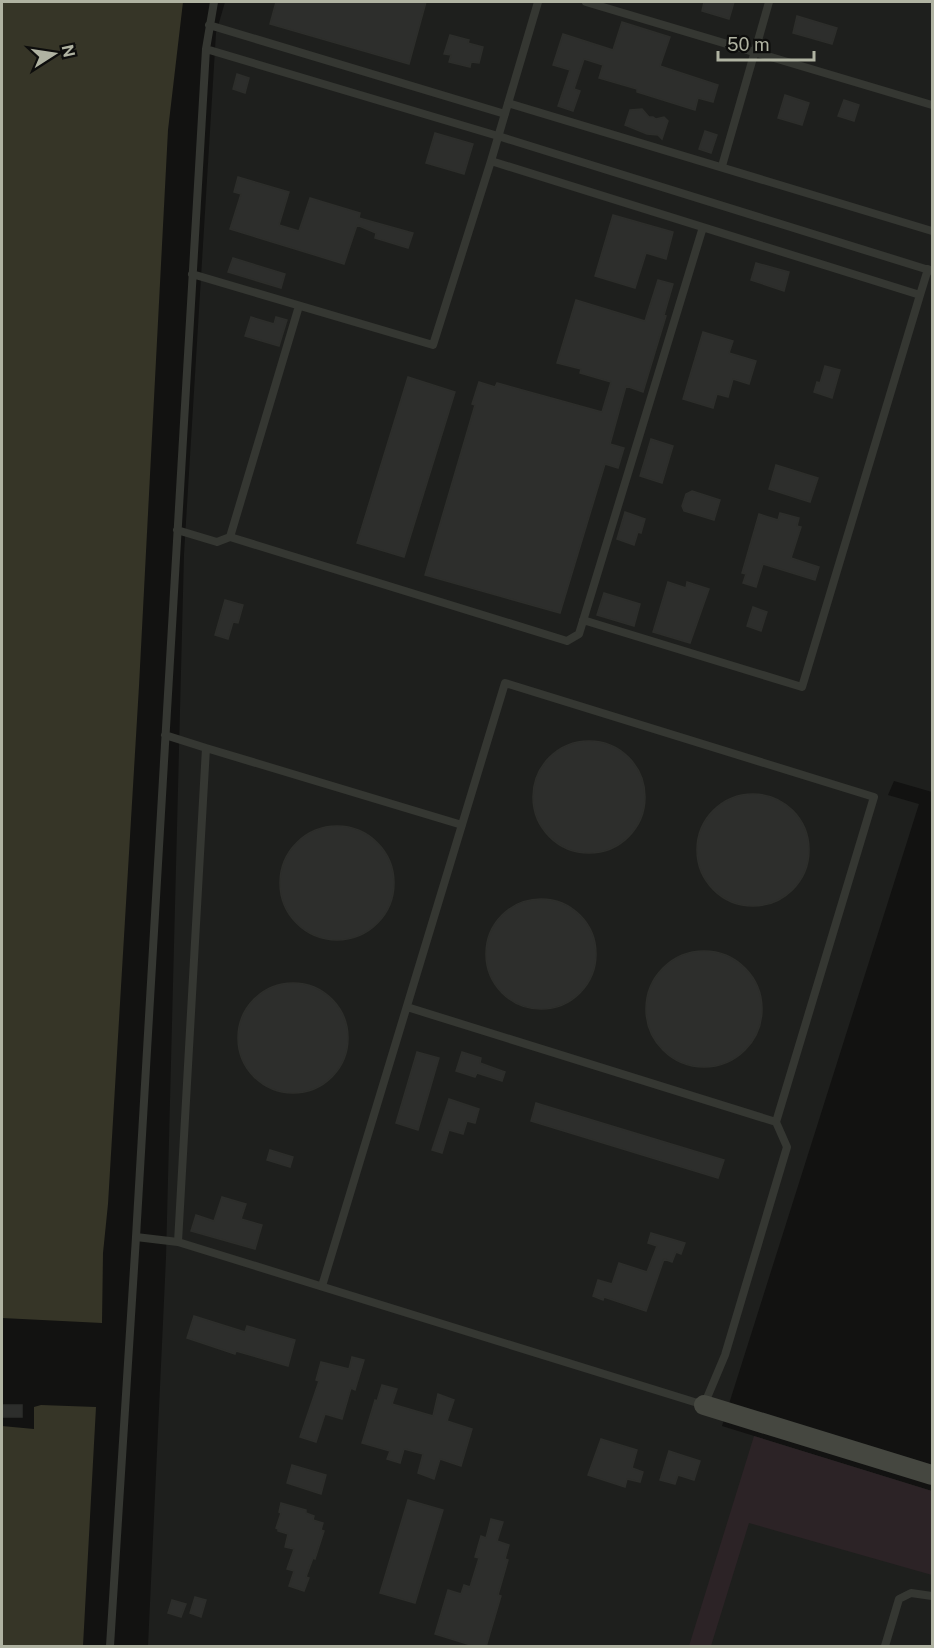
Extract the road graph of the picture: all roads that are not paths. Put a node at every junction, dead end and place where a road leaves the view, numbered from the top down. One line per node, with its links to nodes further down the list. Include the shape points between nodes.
1 (214, 2): 5 (lane)
2 (538, 2): 8 (lane)
3 (586, 2): 7 (lane)
4 (769, 2): 7 (lane)
5 (209, 25): 6 (lane); 10 (lane)
6 (206, 49): 11 (lane); 17 (lane)
7 (755, 52): 9 (lane); 13 (lane)
8 (508, 103): 10 (lane); 13 (lane)
9 (933, 105)
10 (505, 114): 11 (lane)
11 (498, 136): 12 (lane); 16 (lane)
12 (491, 161): 14 (lane); 19 (lane, via 433,345)
13 (722, 166): 15 (lane)
14 (703, 227): 18 (lane); 22 (lane)
15 (933, 231)
16 (930, 270): 18 (lane)
17 (192, 274): 19 (lane); 20 (lane)
18 (921, 295): 22 (lane, via 802,687)
19 (299, 306): 21 (lane)
20 (177, 530): 21 (lane, via 217,542); 23 (lane)
21 (230, 537): 22 (lane, via 567,641 579,634)
22 (583, 620)
23 (165, 735): 24 (lane); 28 (lane)
24 (206, 748): 25 (lane); 29 (lane)
25 (462, 825): 26 (lane); 27 (lane, via 505,683 874,797)
26 (407, 1007): 27 (lane); 30 (lane)
27 (776, 1122): 31 (lane, via 787,1146 725,1355)
28 (136, 1237): 29 (lane); 34 (lane)
29 (178, 1242): 30 (lane)
30 (322, 1286): 31 (lane)
31 (704, 1405): 32 (street)
32 (933, 1475)
33 (933, 1596): 35 (lane, via 911,1593 899,1599)
34 (110, 1647)
35 (885, 1647)

